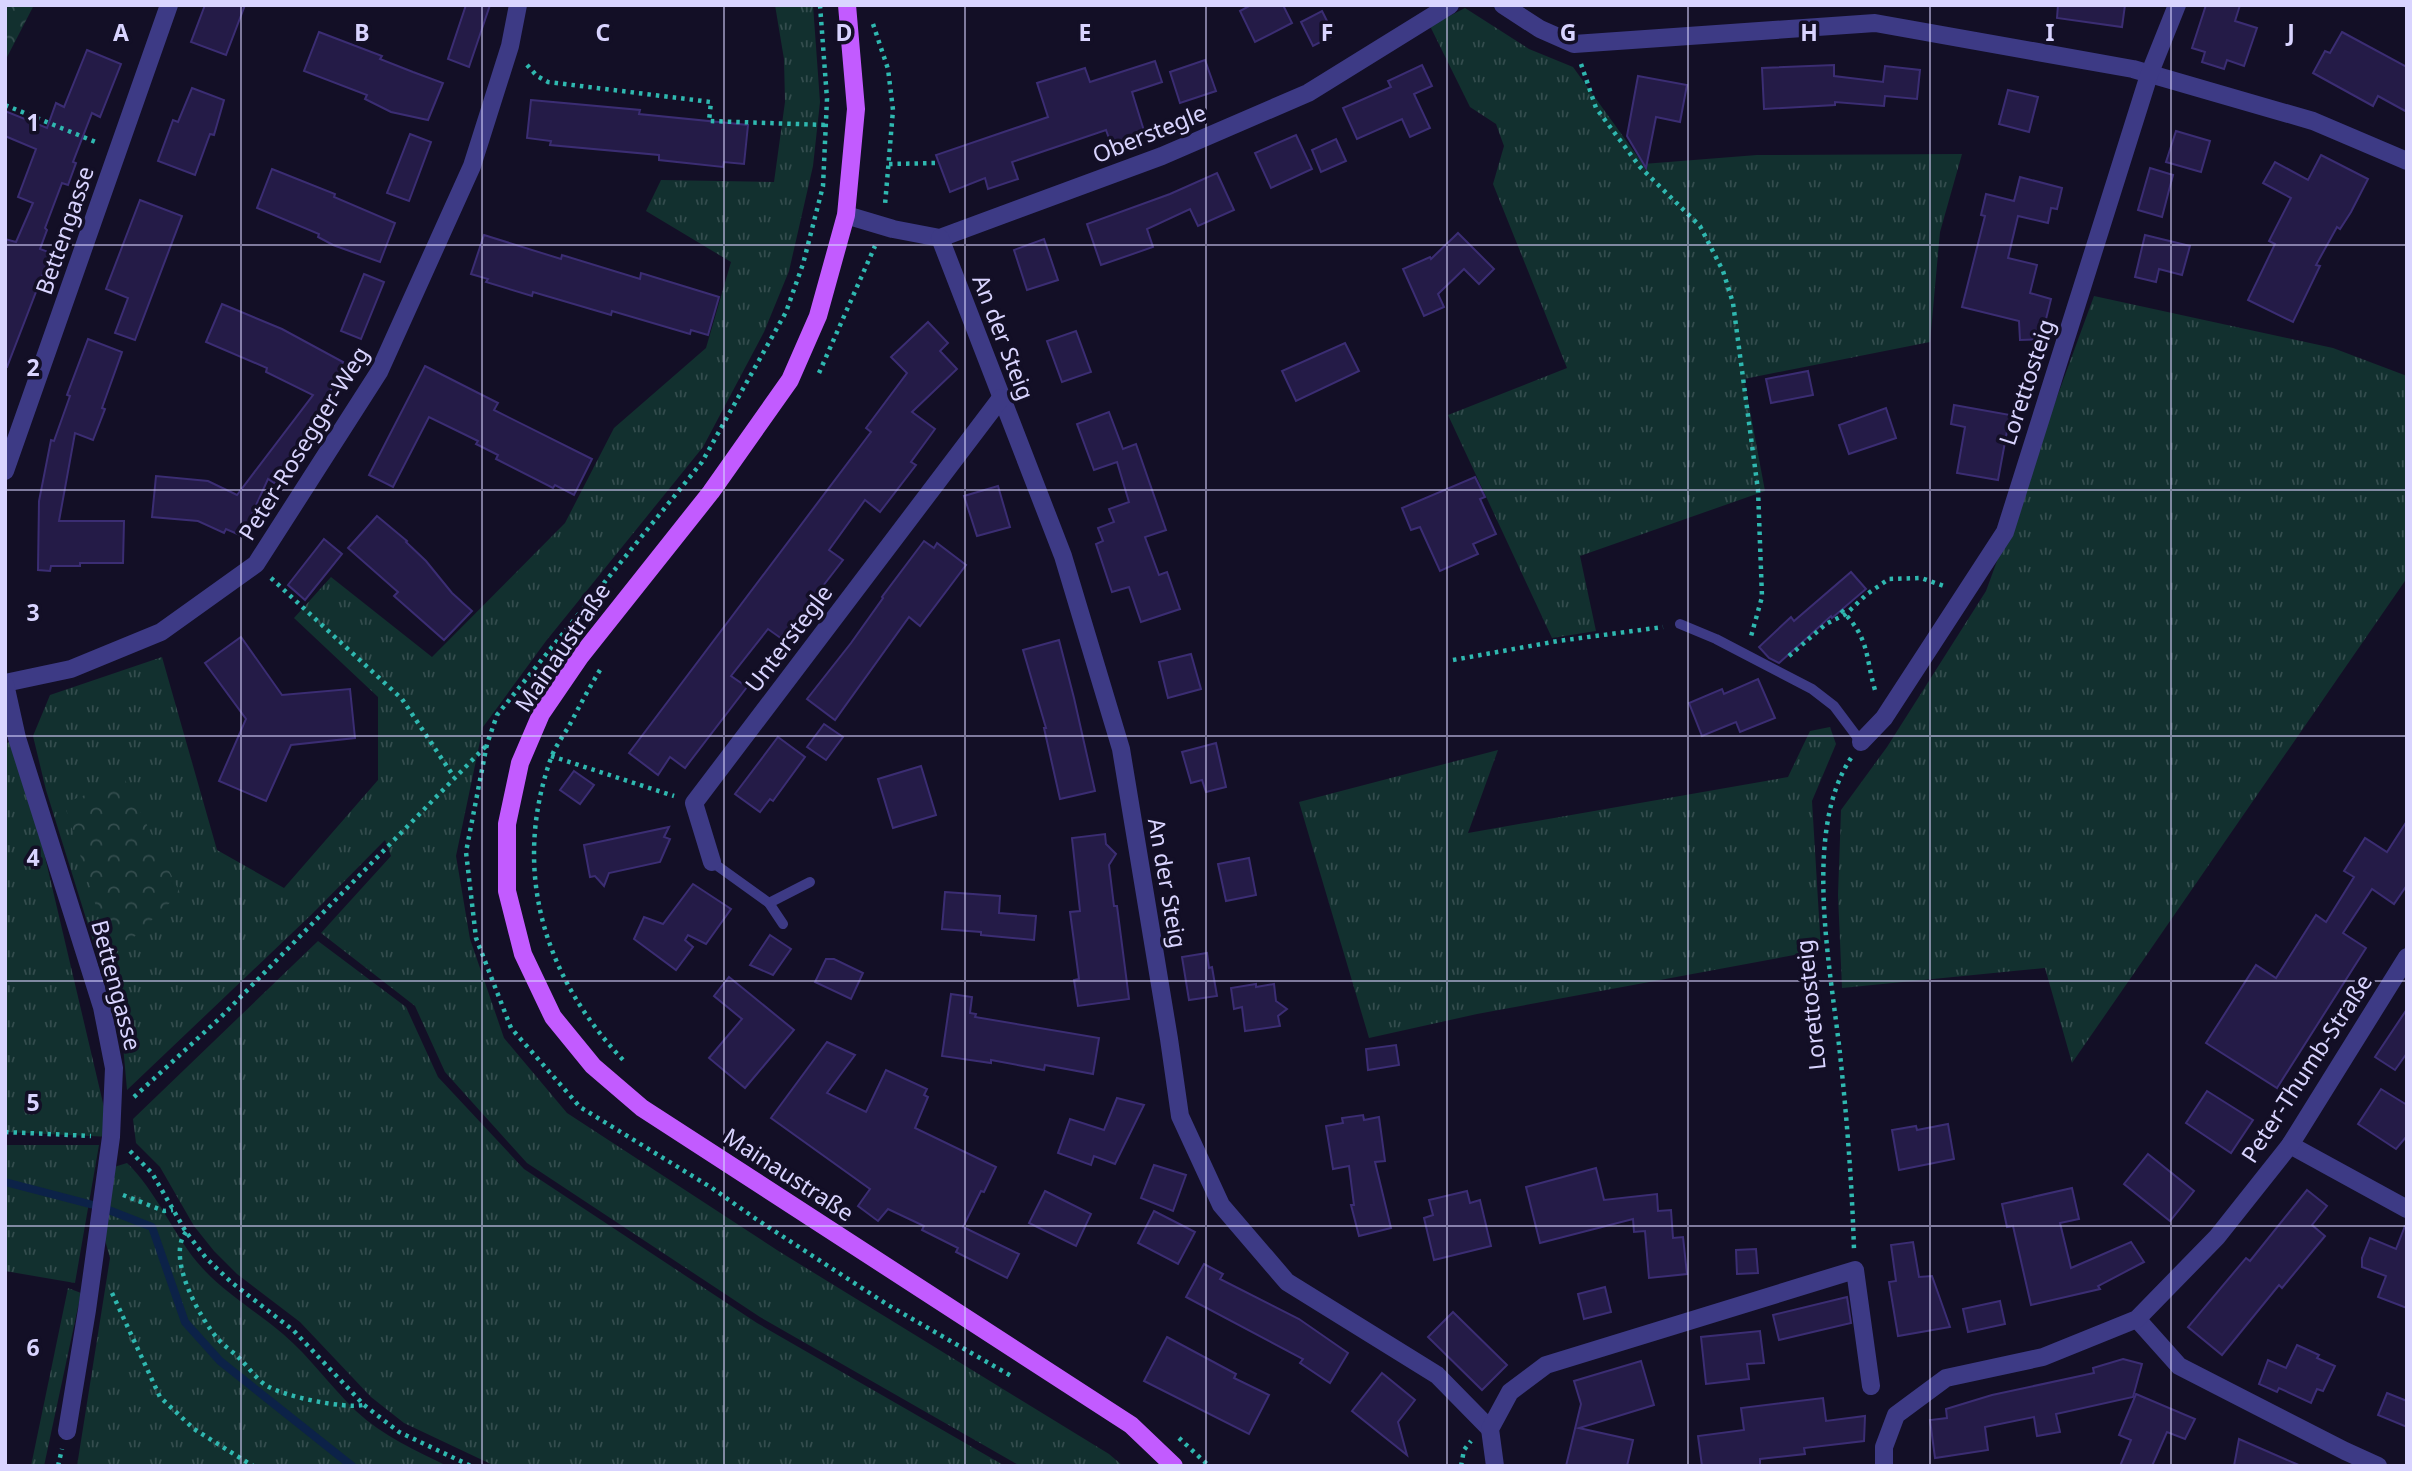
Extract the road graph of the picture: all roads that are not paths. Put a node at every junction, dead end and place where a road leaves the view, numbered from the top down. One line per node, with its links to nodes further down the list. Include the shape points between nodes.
1 (169, 5): 12 (street, Bettengasse)
2 (519, 5): 14 (street, Peter-Rosegger-Weg, via 472,166 379,372 256,564 161,632 71,669)
3 (847, 5): 9 (main road, Mainaustraße, via 856,109)
4 (1450, 5): 10 (street, Oberstegle, via 1308,93 1162,156)
5 (1503, 5): 7 (street, via 1574,44 1875,23)
6 (2177, 5): 7 (street, Lorettosteig)
7 (2150, 75): 8 (street, via 2313,121); 15 (street, Lorettosteig, via 2005,532 1884,718)
8 (2407, 161)
9 (846, 215): 10 (street); 27 (main road, Mainaustraße, via 818,316 790,380 711,492 580,657 541,715 520,763 507,824 507,891 523,954 553,1017 593,1066 642,1108 1131,1425)
10 (940, 237): 11 (street, An der Steig)
11 (1001, 398): 16 (street, Unterstegle, via 694,803); 25 (street, An der Steig, via 1063,556 1121,749 1180,1116 1221,1205 1287,1282 1437,1375)
12 (5, 471)
13 (1680, 624): 15 (lane, via 1812,689 1834,706)
14 (5, 683): 26 (street, Bettengasse, via 17,738 102,1007 114,1068 111,1137)
15 (1861, 743)
16 (712, 862): 18 (lane)
17 (810, 882): 18 (lane)
18 (769, 903): 19 (lane)
19 (783, 924)
20 (2407, 957): 21 (street, Peter-Thumb-Straße)
21 (2290, 1145): 22 (street); 23 (street, Peter-Thumb-Straße, via 2217,1237)
22 (2407, 1209)
23 (2137, 1319): 29 (street, Peter-Thumb-Straße, via 2043,1357 1946,1378 1896,1415 1884,1447); 30 (street, via 2179,1366)
24 (1871, 1386): 25 (street, via 1855,1270 1546,1365 1510,1392)
25 (1490, 1429): 28 (street)
26 (67, 1431)
27 (1174, 1466)
28 (1495, 1466)
29 (1884, 1466)
30 (2378, 1466)

